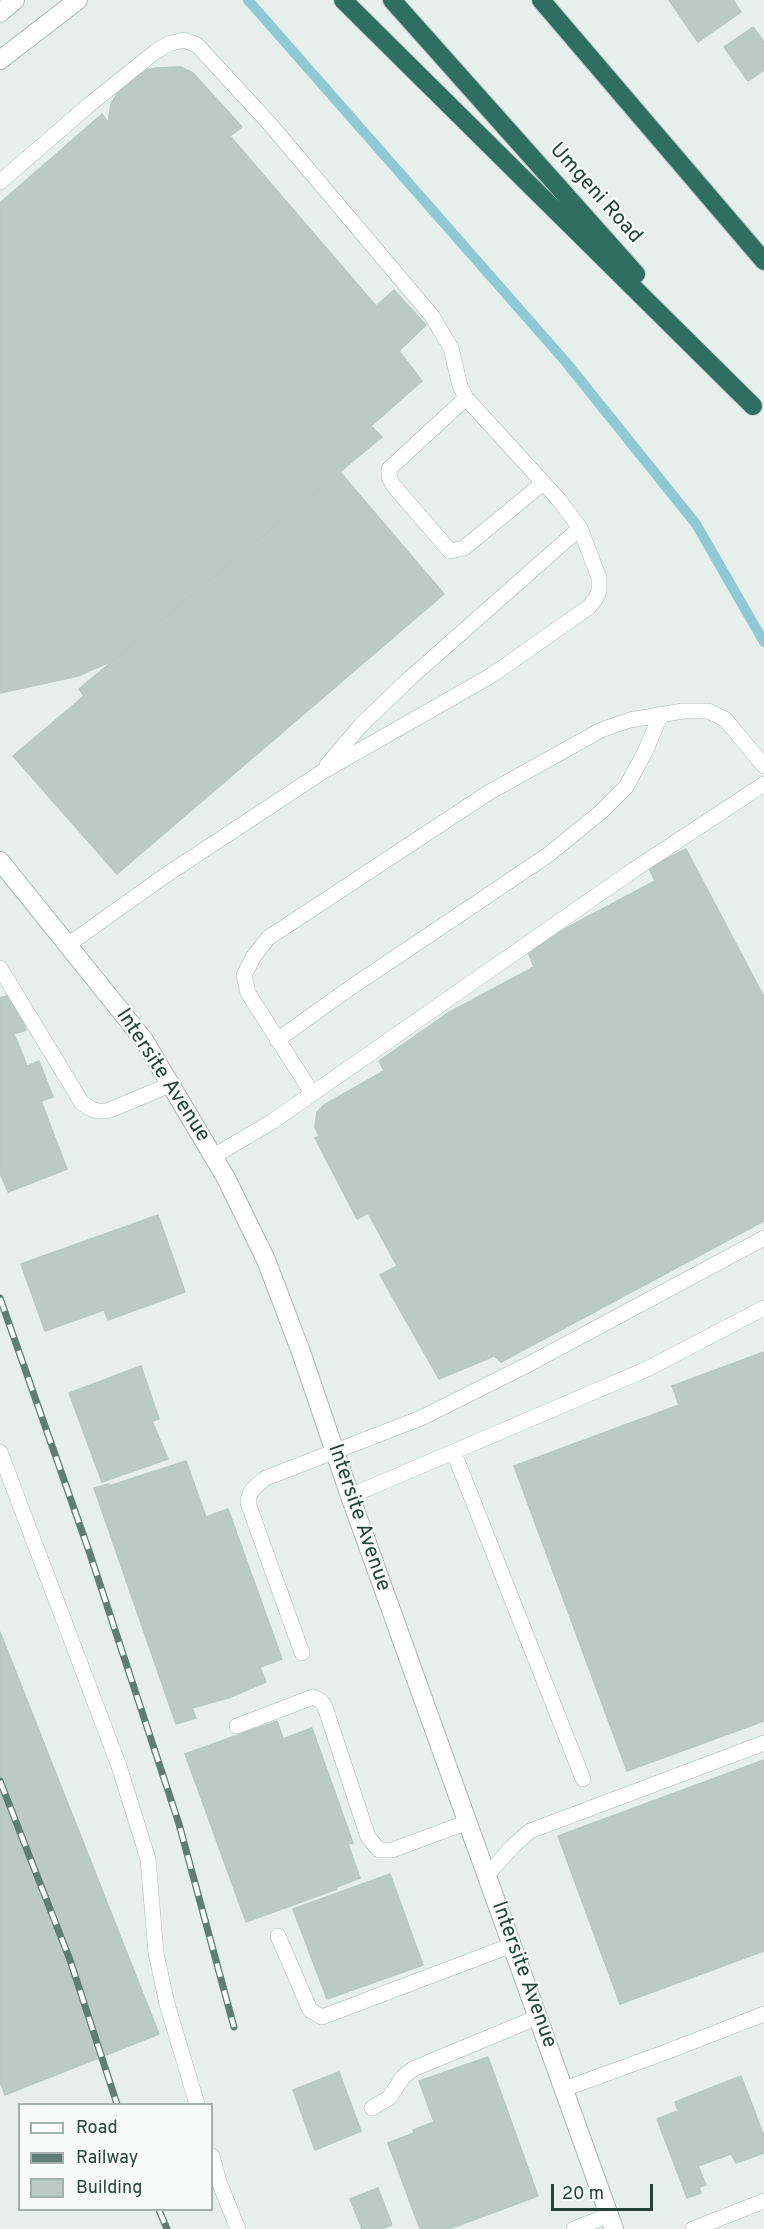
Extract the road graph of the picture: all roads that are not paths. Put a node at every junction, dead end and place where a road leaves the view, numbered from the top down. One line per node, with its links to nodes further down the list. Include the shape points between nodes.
1 (15, 0): 6 (street)
2 (78, 0): 7 (street)
3 (343, 0): 11 (highway)
4 (392, 0): 11 (highway, Umgeni Road)
5 (541, 0): 9 (highway)
6 (0, 13)
7 (0, 60)
8 (0, 182): 10 (lane, via 155,52 184,40 197,45 269,123 432,316 451,348)
9 (764, 261)
10 (466, 398): 12 (lane); 12 (lane, via 388,469 393,485 450,551 464,548)
11 (759, 412)
12 (543, 483): 13 (lane)
13 (580, 528): 16 (lane, via 361,724); 16 (lane, via 599,578 599,591 589,607 492,675)
14 (661, 714): 15 (lane, via 708,711 725,718); 21 (lane, via 626,787 602,811 548,855); 21 (lane, via 601,730 488,793 268,938 244,975 248,993)
15 (764, 766)
16 (322, 772): 19 (lane)
17 (764, 784): 23 (lane)
18 (0, 861): 19 (street, Intersite Avenue)
19 (69, 944): 22 (street, Intersite Avenue, via 144,1040)
20 (0, 968): 22 (lane, via 82,1103 93,1111 110,1110)
21 (278, 1041): 23 (lane)
22 (172, 1084): 24 (street, Intersite Avenue)
23 (312, 1093): 24 (lane)
24 (214, 1156): 28 (street, Intersite Avenue, via 266,1260)
25 (764, 1238): 28 (lane, via 422,1418)
26 (764, 1308): 29 (lane, via 647,1369)
27 (0, 1452): 42 (lane, via 119,1766 148,1859 156,1953)
28 (335, 1452): 30 (street, Intersite Avenue); 31 (lane, via 266,1478 249,1496 248,1503)
29 (454, 1453): 30 (lane); 34 (lane)
30 (350, 1496): 35 (street, Intersite Avenue)
31 (302, 1653)
32 (237, 1726): 35 (lane, via 313,1697 321,1701 368,1837 379,1850 392,1850)
33 (764, 1743): 36 (lane, via 530,1831)
34 (583, 1779)
35 (468, 1821): 36 (street, Intersite Avenue)
36 (487, 1875): 38 (street, Intersite Avenue)
37 (278, 1936): 38 (lane, via 310,2010 322,2017)
38 (512, 1945): 40 (street, Intersite Avenue)
39 (764, 2014): 41 (lane)
40 (538, 2017): 41 (street, Intersite Avenue); 43 (lane, via 413,2069 389,2097)
41 (564, 2089): 46 (street, Intersite Avenue)
42 (196, 2103)
43 (372, 2108)
44 (213, 2160): 48 (lane)
45 (764, 2201): 47 (lane)
46 (611, 2222): 49 (lane)
47 (729, 2222): 50 (lane)
48 (238, 2229)
49 (574, 2229)
50 (693, 2229)

